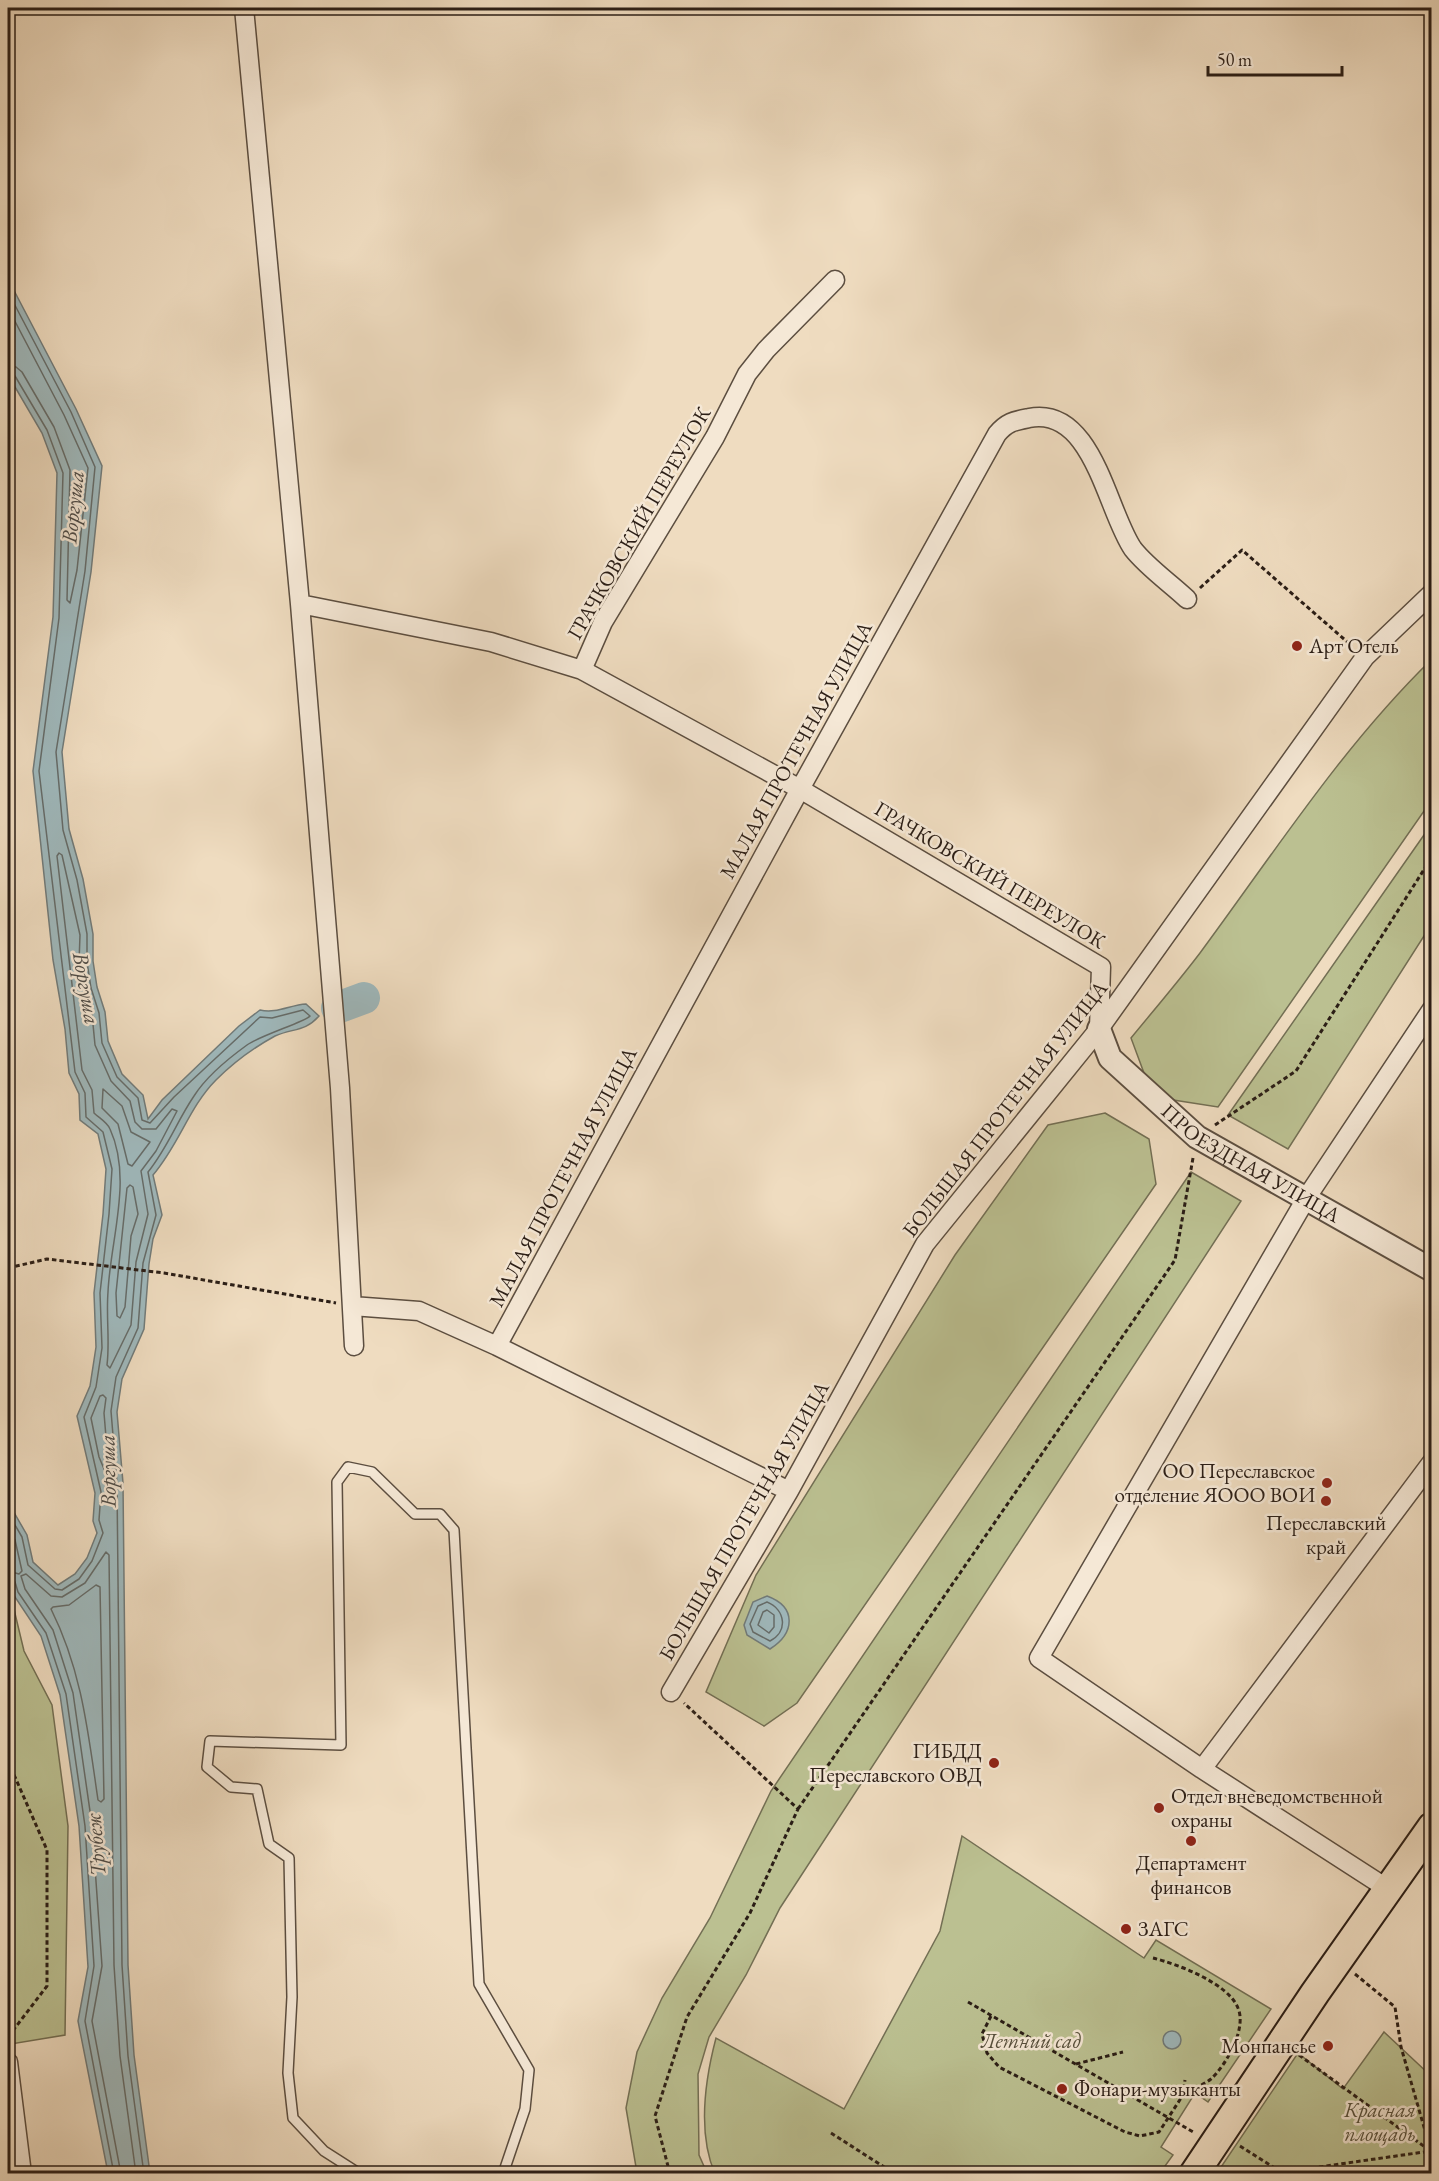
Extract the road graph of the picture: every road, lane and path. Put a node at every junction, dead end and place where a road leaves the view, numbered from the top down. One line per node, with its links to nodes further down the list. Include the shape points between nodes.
1 (244, 8): 5 (street)
2 (835, 280): 7 (street, ГРАЧКОВСКИЙ ПЕРЕУЛОК, via 766,350 747,375 715,437 603,622)
3 (1431, 593): 6 (street, БОЛЬШАЯ ПРОТЕЧНАЯ УЛИЦА)
4 (1187, 599): 6 (path, via 1242,550); 8 (street, МАЛАЯ ПРОТЕЧНАЯ УЛИЦА, via 1133,549 1087,446 1061,424 1038,416 1007,422)
5 (300, 604): 7 (street, via 491,642); 16 (street, via 340,1088)
6 (1365, 657): 11 (street, БОЛЬШАЯ ПРОТЕЧНАЯ УЛИЦА)
7 (582, 670): 8 (street, ГРАЧКОВСКИЙ ПЕРЕУЛОК)
8 (800, 789): 11 (street, ГРАЧКОВСКИЙ ПЕРЕУЛОК, via 1101,967); 18 (street, МАЛАЯ ПРОТЕЧНАЯ УЛИЦА)
9 (1431, 857): 12 (path, via 1296,1071)
10 (1431, 1009): 13 (street)
11 (1099, 1029): 12 (street, ПРОЕЗДНАЯ УЛИЦА, via 1110,1058); 20 (street, БОЛЬШАЯ ПРОТЕЧНАЯ УЛИЦА, via 925,1244)
12 (1197, 1137): 13 (street, ПРОЕЗДНАЯ УЛИЦА); 24 (path, via 1174,1260)
13 (1307, 1197): 15 (street, ПРОЕЗДНАЯ УЛИЦА); 23 (street, via 1039,1658)
14 (8, 1268): 16 (path, via 47,1258 164,1273)
15 (1431, 1270)
16 (352, 1306): 17 (street); 18 (street, via 419,1311)
17 (354, 1346)
18 (497, 1346): 20 (street)
19 (1431, 1462): 23 (street)
20 (789, 1491): 21 (street, БОЛЬШАЯ ПРОТЕЧНАЯ УЛИЦА)
21 (672, 1692): 24 (path)
22 (8, 1761): 31 (path, via 47,1850 47,1986)
23 (1203, 1769): 26 (street)
24 (798, 1809): 48 (path, via 750,1913 687,2017 655,2116)
25 (1431, 1827): 26 (main road)
26 (1388, 1889): 50 (main road)
27 (1153, 1958): 37 (path, via 1173,1963 1225,1991 1239,2009 1239,2031 1228,2055 1211,2079)
28 (1353, 1973): 43 (path, via 1395,2007 1401,2047)
29 (968, 2002): 30 (path)
30 (991, 2016): 35 (path); 39 (path, via 982,2034 987,2054 999,2067 1125,2132 1140,2136 1159,2132)
31 (8, 2037)
32 (1123, 2052): 35 (path)
33 (1298, 2054): 43 (path)
34 (8, 2062): 38 (street)
35 (1076, 2064): 39 (path)
36 (1185, 2080): 37 (path)
37 (1183, 2095): 39 (path)
38 (11, 2116): 45 (street)
39 (1169, 2117): 41 (path)
40 (831, 2133): 49 (path)
41 (1195, 2133)
42 (1236, 2144): 51 (path)
43 (1431, 2152): 44 (path)
44 (1320, 2167)
45 (22, 2174)
46 (360, 2174): 47 (lane, via 324,2151 293,2118 288,2073 292,1996 290,1858 269,1844 257,1789 231,1787 207,1767 210,1741 341,1745 337,1482 348,1467 372,1472 415,1514 440,1514 454,1530 479,1984 529,2070 525,2109)
47 (503, 2174)
48 (670, 2174)
49 (895, 2174)
50 (1194, 2174)
51 (1284, 2174)

